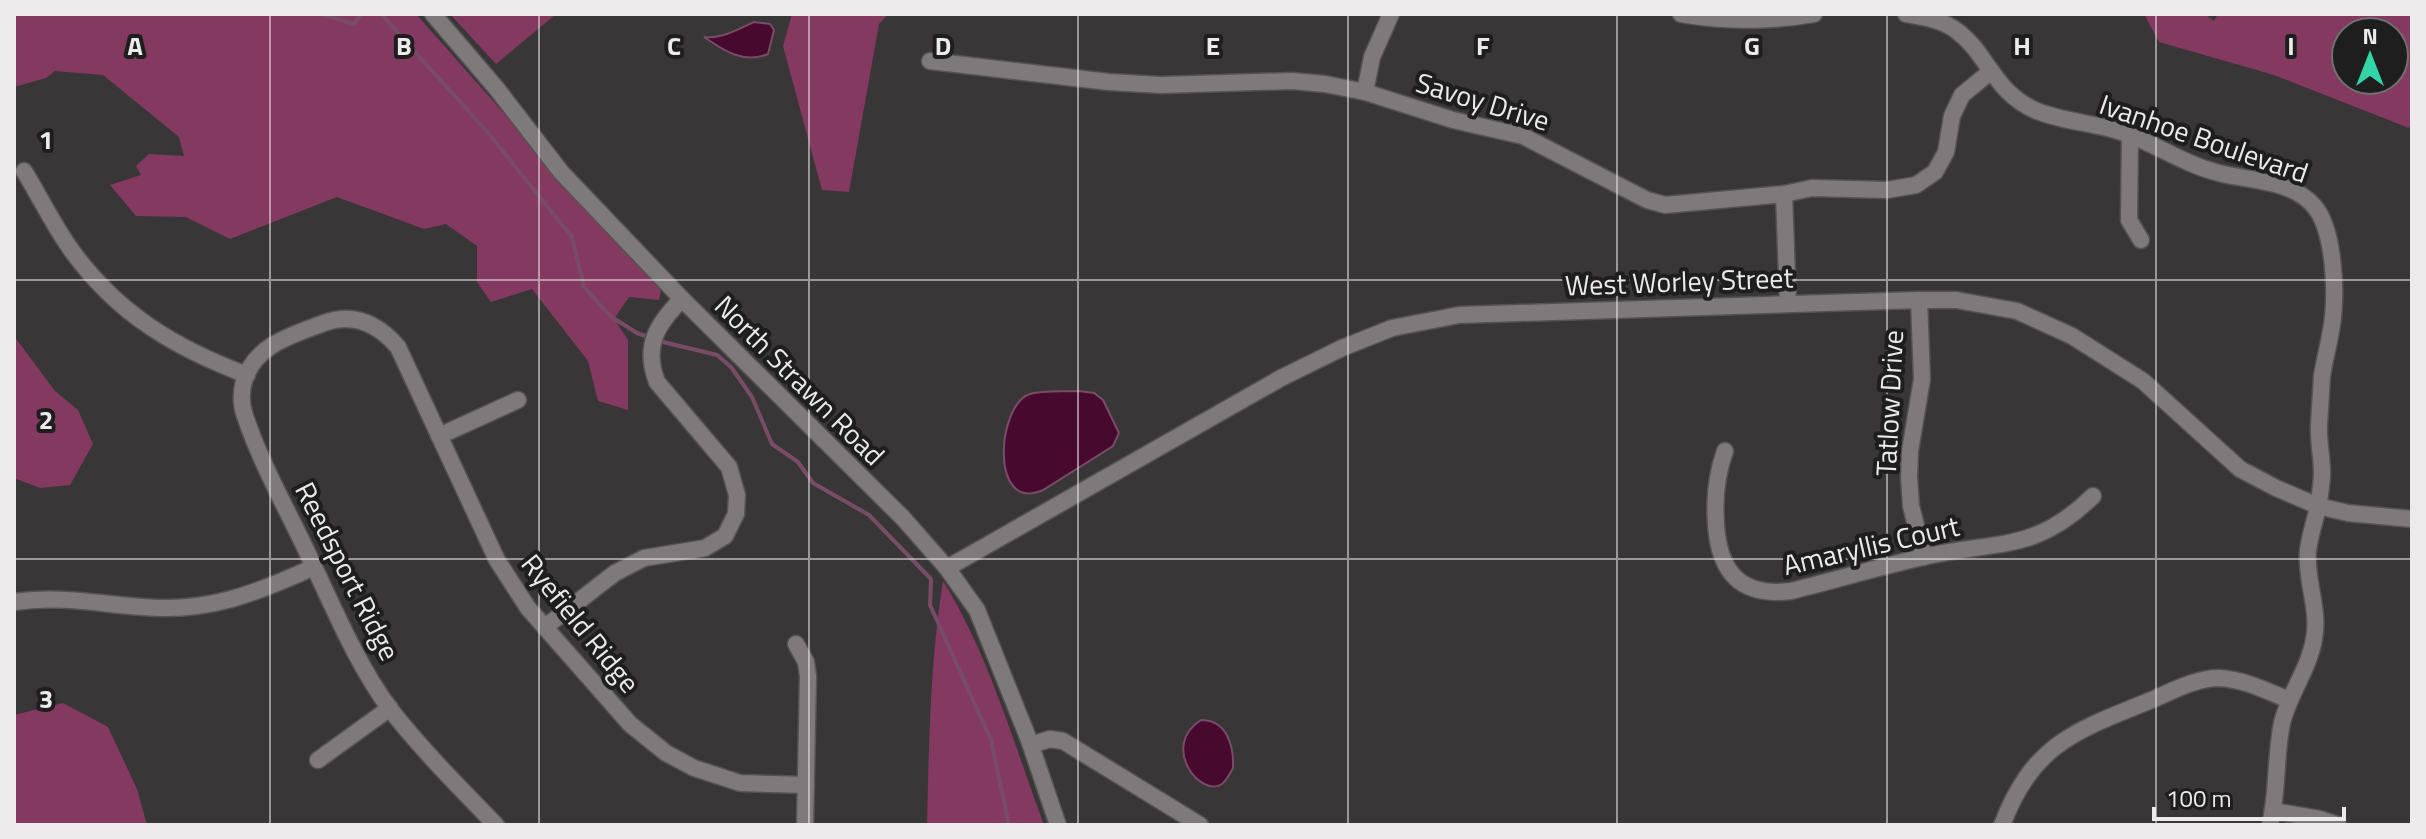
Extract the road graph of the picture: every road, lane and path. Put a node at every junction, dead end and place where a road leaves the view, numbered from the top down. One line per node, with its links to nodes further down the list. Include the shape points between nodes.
1 (433, 14): 13 (street, North Strawn Road, via 561,172)
2 (1391, 14): 8 (street, via 1372,57)
3 (1681, 14): 4 (street, via 1747,22)
4 (1814, 14)
5 (1906, 14): 7 (street, Ivanhoe Boulevard, via 1958,31)
6 (930, 61): 8 (street, Savoy Drive, via 1109,82 1292,81)
7 (1990, 72): 9 (street, Ivanhoe Boulevard, via 2034,110); 11 (street, Savoy Drive, via 1962,95 1946,152 1935,172 1916,185 1887,190 1812,188)
8 (1365, 92): 11 (street, Savoy Drive, via 1523,136 1665,205)
9 (2130, 135): 12 (street, via 2129,220); 21 (street, Ivanhoe Boulevard, via 2187,162 2298,192 2315,206 2333,272 2333,316 2321,391)
10 (24, 171): 16 (street, via 72,250 110,296 151,329 208,361)
11 (1784, 194): 15 (street)
12 (2141, 240)
13 (682, 299): 25 (street, North Strawn Road); 27 (street, via 655,334 652,369 657,382 729,467 736,514 725,536 705,548 644,558 615,573)
14 (1919, 300): 15 (street, West Worley Street); 21 (street, West Worley Street, via 1956,300 2017,311 2072,336 2143,381 2240,469); 23 (street, Tatlow Drive, via 1922,379 1909,477)
15 (1788, 304): 25 (street, West Worley Street, via 1459,315 1392,328 1281,378)
16 (247, 375): 18 (street, Ryefield Ridge, via 258,355 301,332 344,317 374,325 398,347); 24 (street, Reedsport Ridge, via 244,414)
17 (518, 400): 18 (street)
18 (439, 436): 27 (street, Ryefield Ridge, via 497,560)
19 (1725, 451): 23 (street, Amaryllis Court, via 1717,473 1717,542 1723,562 1750,589 1769,594 1791,591)
20 (2093, 496): 23 (street, Amaryllis Court, via 2034,537)
21 (2318, 506): 22 (street, West Worley Street); 29 (street, Ivanhoe Boulevard, via 2308,561 2315,638)
22 (2412, 519)
23 (1924, 557)
24 (314, 567): 26 (street, via 256,593 185,607 63,598); 30 (street, Reedsport Ridge)
25 (947, 568): 31 (street, North Strawn Road, via 977,610)
26 (14, 602)
27 (545, 627): 33 (street, Ryefield Ridge, via 630,724 666,753 740,783)
28 (796, 644): 33 (street, via 808,676)
29 (2289, 700): 34 (street, Ivanhoe Boulevard); 39 (street, via 2218,678 2194,682 2095,723 2043,756 2024,779)
30 (390, 708): 32 (street); 35 (street, Reedsport Ridge)
31 (1031, 745): 37 (street, North Strawn Road); 38 (street, via 1063,741)
32 (318, 760)
33 (806, 785): 36 (street)
34 (2271, 818): 40 (street, via 2320,819)
35 (496, 825)
36 (805, 825)
37 (1058, 825)
38 (1200, 825)
39 (2002, 825)
40 (2338, 825)

